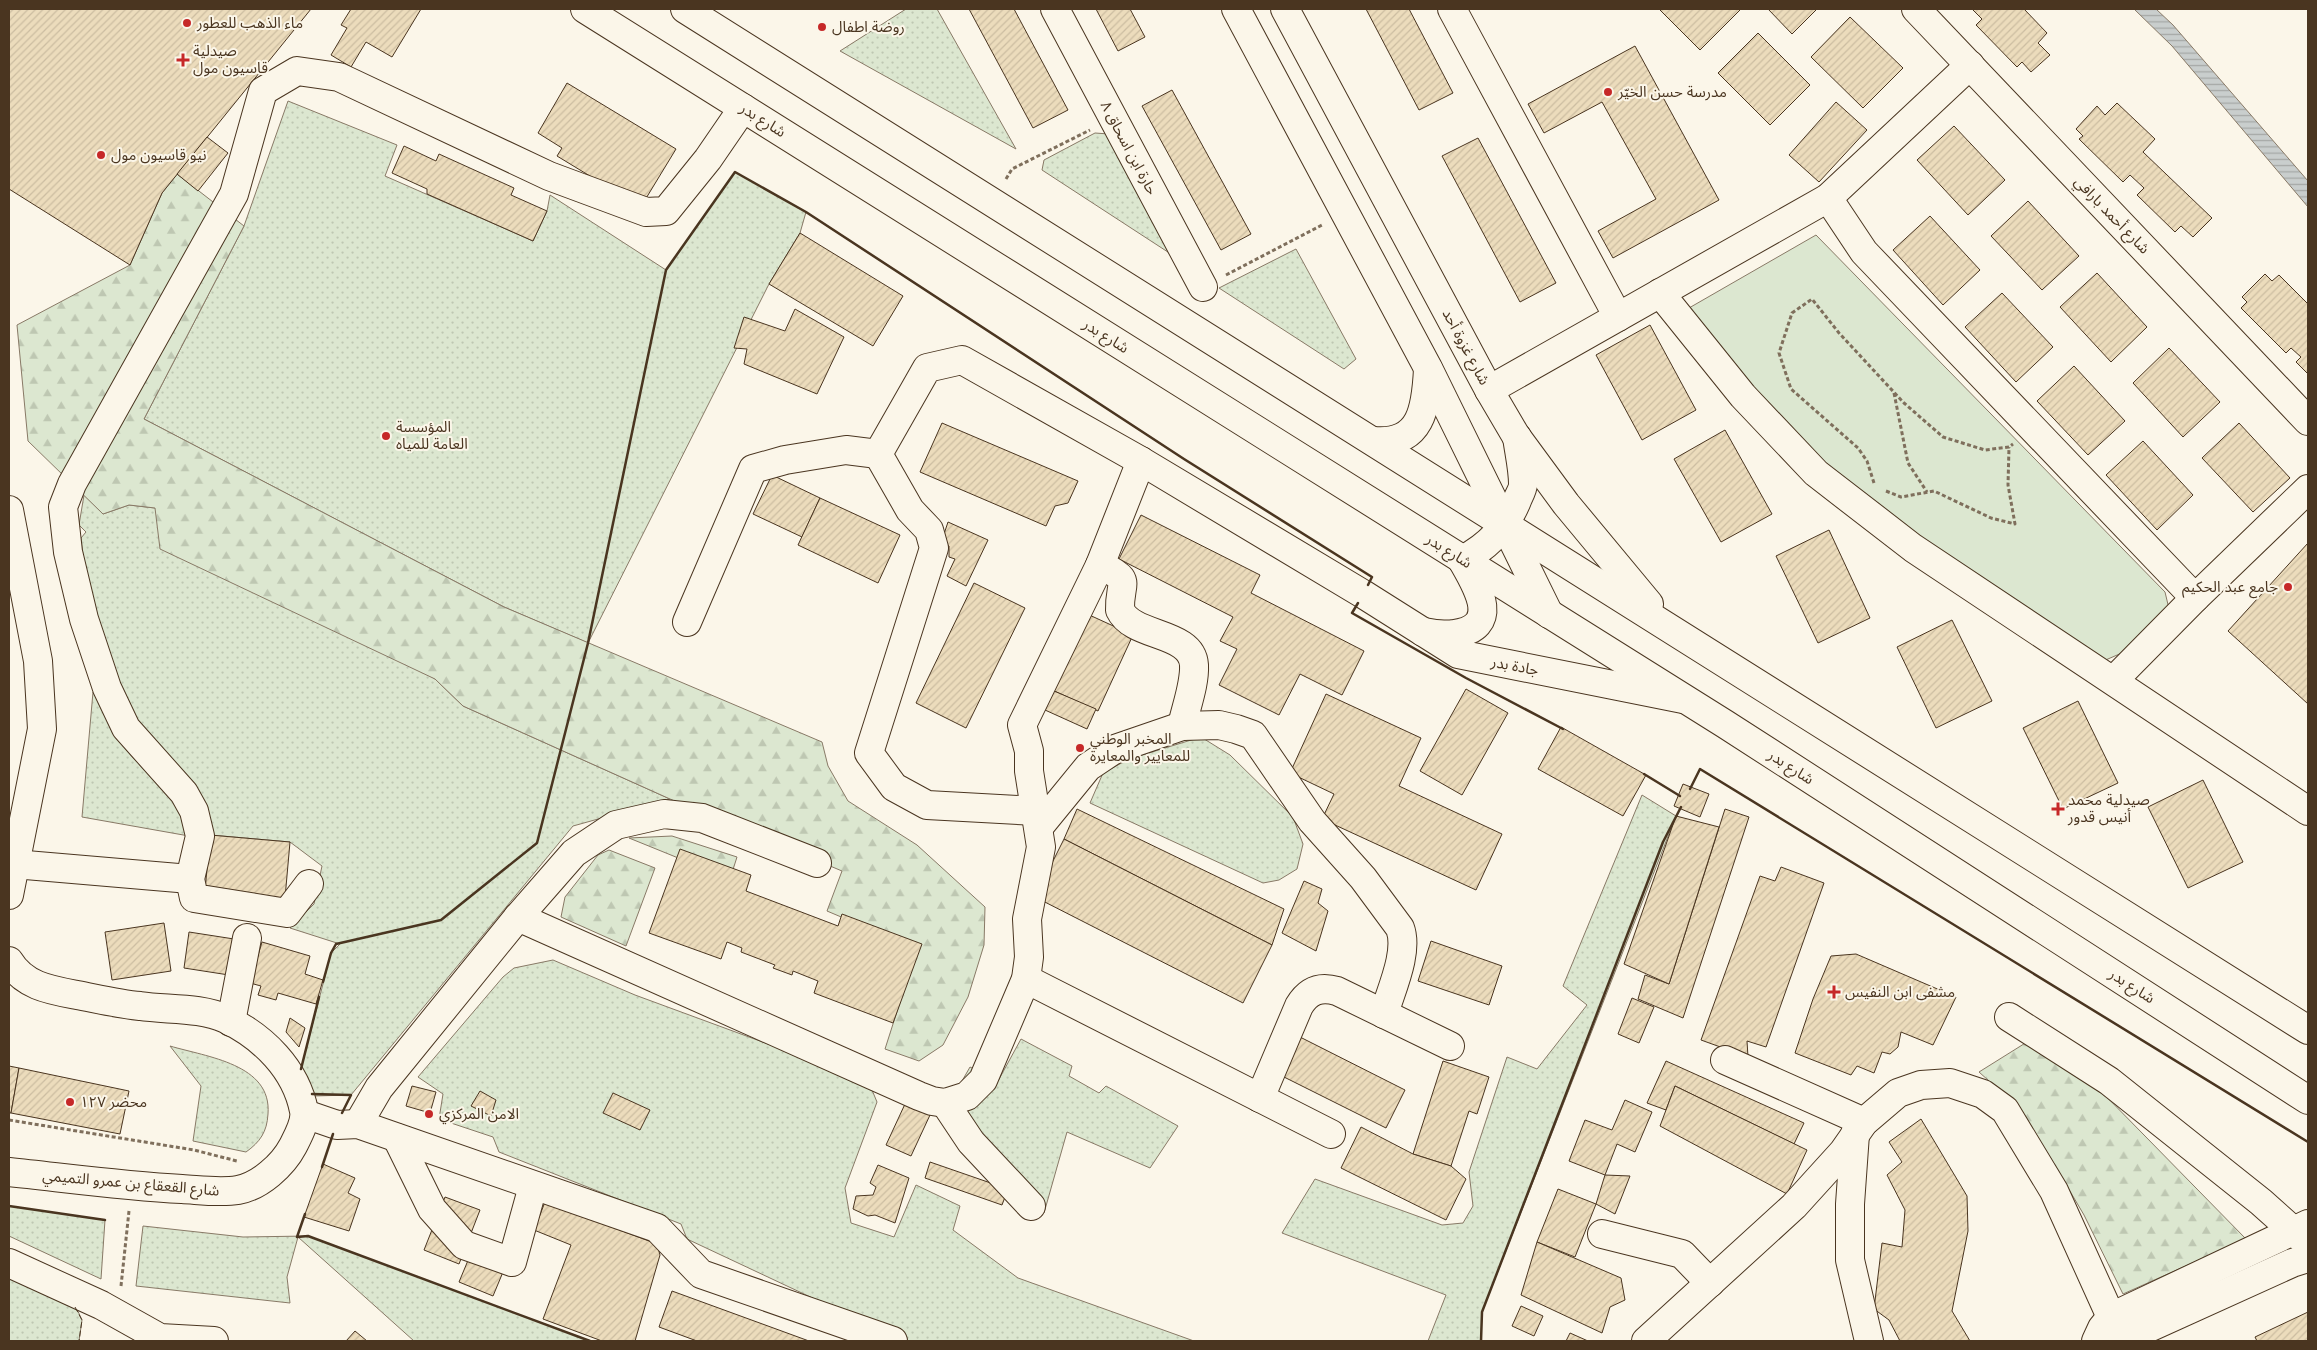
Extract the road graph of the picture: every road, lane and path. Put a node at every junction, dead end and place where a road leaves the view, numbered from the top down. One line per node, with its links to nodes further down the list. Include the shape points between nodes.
1 (585, 9): 9 (main road, شارع بدر)
2 (1055, 9): 10 (main road, حارة ابن اسحاق ٨)
3 (1236, 9): 17 (main road)
4 (1285, 9): 18 (main road, شارع غزوة أحد)
5 (1452, 9): 16 (main road)
6 (1916, 9): 8 (main road, شارع أحمد بارافي)
7 (690, 10): 23 (main road)
8 (1970, 65): 12 (main road); 20 (main road, شارع أحمد بارافي)
9 (743, 108): 33 (main road, شارع بدر); 48 (main road, via 708,159 666,211 646,212 549,176 339,77 297,71 263,91 234,194 72,484 63,507 68,552 84,619 106,688 126,728 184,793 194,810 200,836)
10 (1113, 118): 11 (path); 14 (main road, حارة ابن اسحاق ٨)
11 (1012, 169)
12 (1828, 198): 15 (main road); 21 (main road, via 1864,252)
13 (1297, 238): 14 (path)
14 (1203, 287)
15 (1660, 293): 16 (main road); 40 (main road, via 1743,396 1816,473 1913,548)
16 (1618, 317): 18 (main road)
17 (1428, 368): 23 (main road, via 1424,410 1417,425 1390,443); 32 (main road)
18 (1489, 390): 22 (main road, شارع غزوة أحد)
19 (1893, 391): 24 (path, via 1943,437 1984,450); 27 (path, via 1812,299 1792,313 1779,353 1791,389 1858,448 1868,461); 30 (path, via 1908,463)
20 (2308, 421)
21 (2032, 427): 24 (path); 35 (main road)
22 (1516, 436): 32 (main road, via 1523,485); 39 (main road, شارع غزوة أحد, via 1644,600)
23 (1373, 441): 32 (main road)
24 (2009, 447): 30 (path, via 2008,485 2015,524 1991,518 1934,491)
25 (878, 454): 26 (main road, جادة بدر, via 927,368 962,360); 37 (main road, via 846,450 785,460 753,470); 44 (main road, via 910,510 929,530 934,548 869,753 894,787 927,805)
26 (1141, 461): 34 (main road); 38 (main road, جادة بدر)
27 (1875, 487)
28 (2308, 489): 35 (main road)
29 (1884, 490): 30 (path, via 1901,497)
30 (1927, 492)
31 (9, 510): 45 (main road, via 38,661 42,715 38,750)
32 (1506, 524): 33 (main road, via 1486,545); 36 (main road); 39 (main road)
33 (1462, 560): 36 (main road, شارع بدر); 38 (main road, via 1479,589 1484,606 1481,619 1471,629 1453,635)
34 (1100, 565): 42 (main road, via 1122,578 1120,610 1127,620 1181,644 1192,656 1194,670); 44 (main road, via 1022,725 1030,751 1029,771)
35 (2195, 598): 40 (main road)
36 (1549, 614): 41 (main road, شارع بدر)
37 (686, 622)
38 (1423, 632): 41 (main road, جادة بدر, via 1458,654)
39 (1700, 647): 58 (main road)
40 (2114, 680): 43 (main road)
41 (1683, 699): 62 (main road, شارع بدر)
42 (1182, 726): 44 (main road, via 1115,749 1088,767); 55 (main road, via 1219,725 1253,735 1312,821 1363,878 1396,922 1403,935 1403,950)
43 (2308, 811)
44 (1038, 819): 54 (main road, via 1041,847 1027,919)
45 (14, 828): 47 (main road)
46 (817, 863): 51 (main road, via 702,818 664,814 616,825 574,853)
47 (14, 864): 48 (main road); 50 (main road)
48 (190, 879): 49 (main road, via 194,898 286,913)
49 (309, 884)
50 (9, 895)
51 (518, 917): 63 (main road, via 919,1096); 66 (main road, via 378,1088)
52 (248, 938): 57 (main road)
53 (9, 961): 57 (main road, via 15,972 44,989 202,1013)
54 (1026, 979): 61 (main road); 63 (main road, via 982,1080 967,1096)
55 (1384, 1014): 59 (main road); 61 (main road, via 1330,989 1309,994 1299,1006)
56 (2009, 1017): 75 (main road, via 2109,1081)
57 (230, 1022): 64 (main road, via 277,1055 301,1096)
58 (2308, 1030)
59 (1450, 1046)
60 (1725, 1060): 67 (main road)
61 (1260, 1098): 68 (main road)
62 (2308, 1100)
63 (945, 1103): 74 (main road, via 971,1142)
64 (305, 1114): 66 (main road, via 337,1125); 70 (main road, شارع القعقاع بن عمرو التميمي, via 290,1153)
65 (9, 1120): 70 (path, via 194,1150)
66 (358, 1124): 69 (main road)
67 (1860, 1128): 79 (main road, via 1843,1152 1794,1206); 81 (main road, via 1898,1093 1921,1085 1950,1083 1984,1094 2005,1110 2054,1191); 85 (main road, via 1850,1204 1850,1260)
68 (1331, 1134)
69 (397, 1138): 73 (main road); 73 (main road, via 432,1209 464,1245 512,1262)
70 (274, 1170): 72 (main road, شارع القعقاع بن عمرو التميمي, via 239,1190)
71 (9, 1172): 72 (main road, شارع القعقاع بن عمرو التميمي)
72 (131, 1186): 80 (path)
73 (533, 1186): 83 (main road, via 657,1228 701,1274)
74 (1032, 1206)
75 (2304, 1233): 81 (main road)
76 (1602, 1234): 79 (main road, via 1682,1254)
77 (2308, 1258): 81 (main road, via 2133,1335 2123,1336)
78 (9, 1263): 80 (main road)
79 (1710, 1283): 84 (main road)
80 (119, 1314): 82 (main road, via 160,1338)
81 (2111, 1318): 86 (main road)
82 (214, 1341)
83 (893, 1341)
84 (1646, 1341)
85 (1869, 1341)
86 (2096, 1341)

